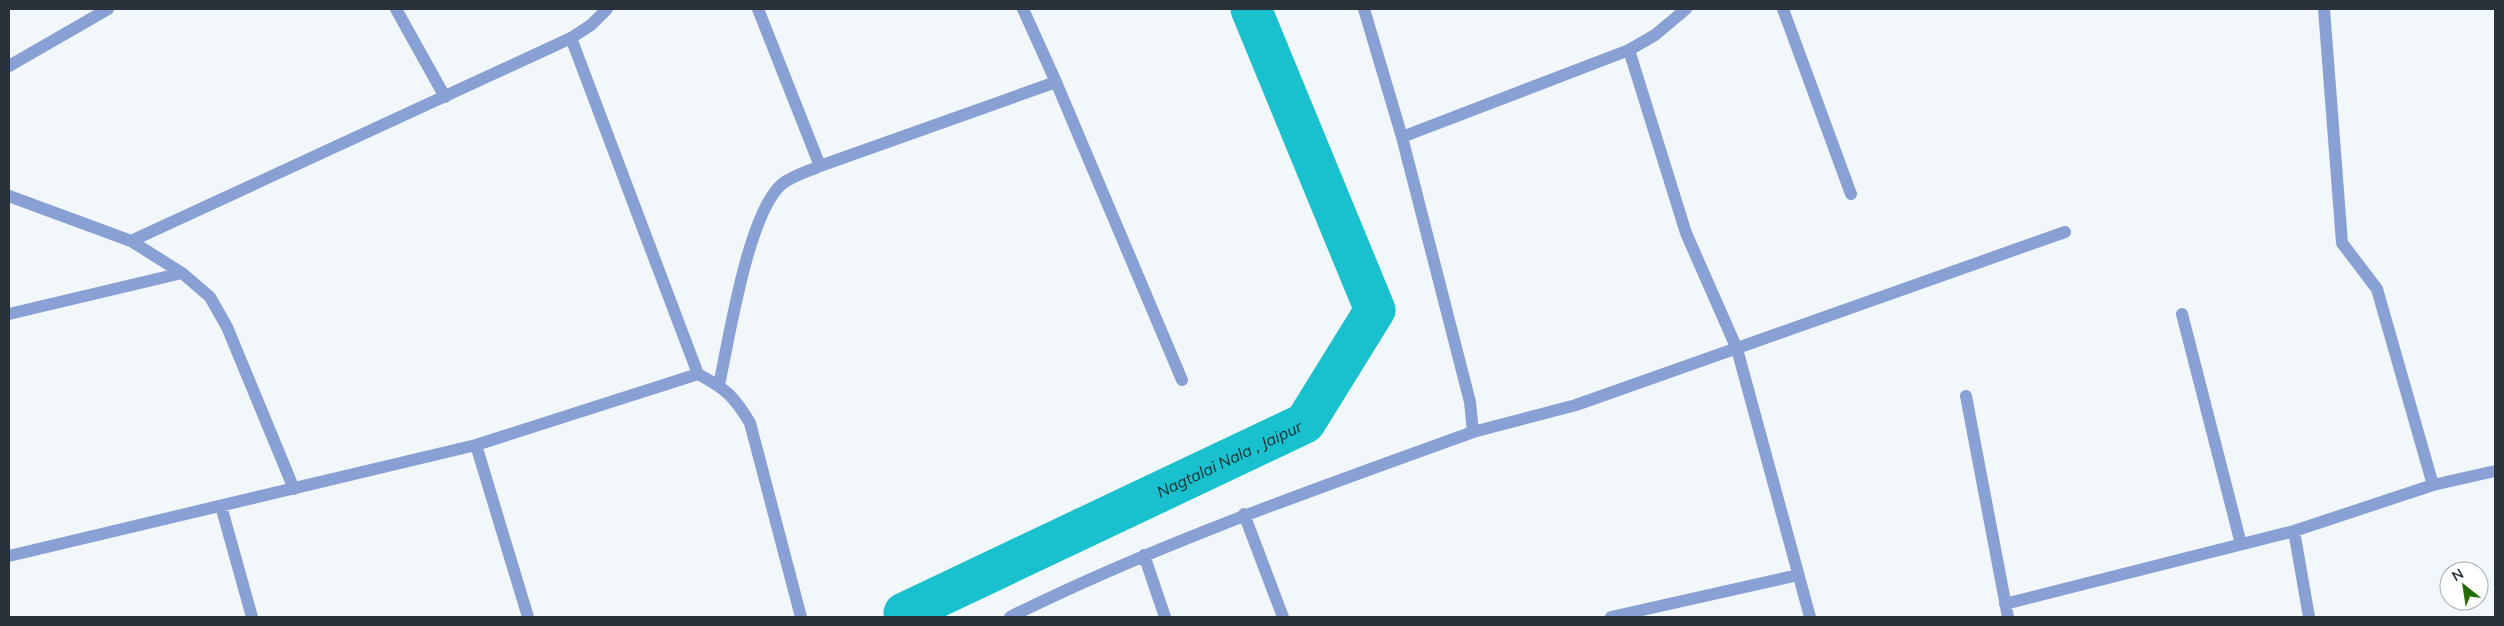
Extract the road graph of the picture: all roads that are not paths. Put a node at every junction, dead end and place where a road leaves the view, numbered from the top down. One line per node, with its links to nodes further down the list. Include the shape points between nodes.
1 (108, 9): 12 (street)
2 (396, 9): 14 (street)
3 (607, 9): 10 (street, via 592,25)
4 (758, 9): 16 (street)
5 (1024, 9): 13 (street)
6 (1364, 9): 15 (street)
7 (1686, 9): 11 (street, via 1655,35)
8 (1783, 9): 17 (street)
9 (2324, 9): 32 (street, via 2342,243 2377,290)
10 (571, 38): 14 (street); 25 (street)
11 (1629, 50): 15 (street); 24 (street, via 1686,233)
12 (9, 66)
13 (1056, 82): 16 (street); 26 (street)
14 (445, 97): 20 (street)
15 (1402, 136): 29 (street, via 1470,402)
16 (820, 166): 27 (street, via 782,184 753,234)
17 (1851, 194)
18 (9, 196): 20 (street)
19 (2064, 232): 24 (street)
20 (131, 241): 21 (street)
21 (182, 273): 22 (street); 33 (street, via 210,297 227,327)
22 (9, 314)
23 (2182, 314): 37 (street)
24 (1737, 350): 29 (street, via 1576,405); 40 (street)
25 (698, 374): 27 (street); 30 (street)
26 (1182, 380)
27 (719, 385): 44 (street, via 736,399 750,423)
28 (1966, 396): 41 (street, via 1997,547)
29 (1472, 432): 35 (street)
30 (476, 445): 33 (street); 43 (street)
31 (2495, 471): 32 (street)
32 (2433, 485): 36 (street)
33 (294, 489): 34 (street)
34 (220, 506): 38 (street); 42 (street)
35 (1244, 514): 39 (street); 47 (street)
36 (2294, 531): 37 (street); 51 (street)
37 (2241, 544): 41 (street)
38 (9, 556)
39 (1144, 556): 45 (street); 46 (street)
40 (1798, 575): 48 (street); 49 (street)
41 (2005, 604): 50 (street)
42 (252, 617)
43 (528, 617)
44 (800, 617)
45 (1010, 617)
46 (1165, 617)
47 (1283, 617)
48 (1611, 617)
49 (1810, 617)
50 (2008, 617)
51 (2309, 617)

